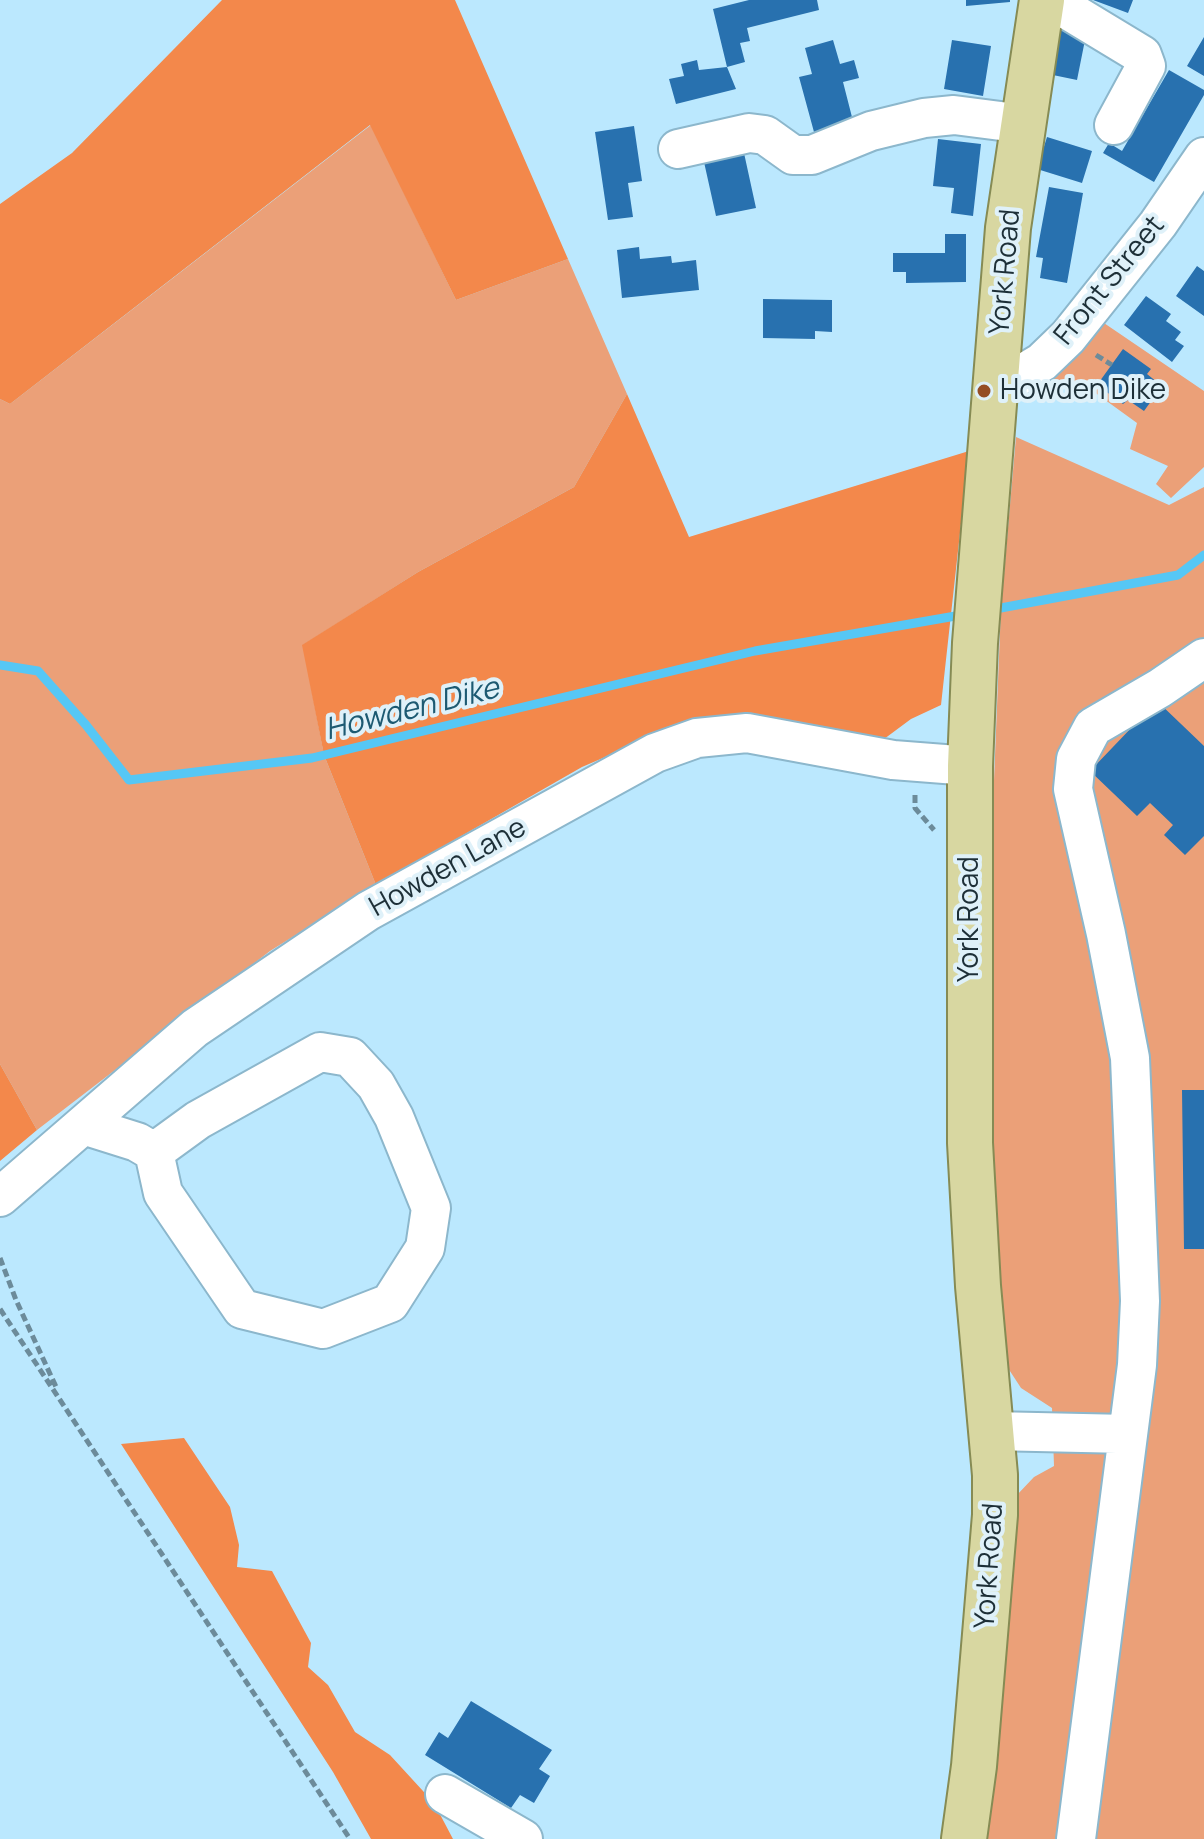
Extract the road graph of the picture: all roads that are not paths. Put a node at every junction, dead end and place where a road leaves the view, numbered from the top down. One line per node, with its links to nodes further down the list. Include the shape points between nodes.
1 (1042, 0): 2 (main road, York Road); 3 (street, via 1142,55 1146,66)
2 (1024, 124): 4 (street, via 954,115 924,118 871,131 812,155 793,155 765,135 749,133); 6 (main road, York Road, via 1008,228)
3 (1114, 125)
4 (678, 149)
5 (1204, 157): 6 (street, Front Street, via 1068,337 1042,362 1017,377)
6 (996, 381): 8 (main road, York Road)
7 (1204, 658): 13 (street, via 1093,727 1076,759 1073,789 1130,1058 1140,1301)
8 (970, 766): 9 (street, Howden Lane, via 893,760 747,733 697,738 655,753 368,911 195,1028); 12 (main road, York Road, via 970,1143)
9 (83, 1125): 10 (street); 11 (street, Howden Lane)
10 (154, 1152): 10 (street, via 163,1193 242,1309 323,1329 390,1303 425,1248 431,1208 394,1117 376,1085 350,1057 320,1052 198,1120)
11 (0, 1197)
12 (991, 1431): 13 (street); 16 (main road, York Road, via 995,1515)
13 (1128, 1434): 17 (street)
14 (445, 1794): 15 (street)
15 (523, 1839)
16 (964, 1839)
17 (1076, 1839)

